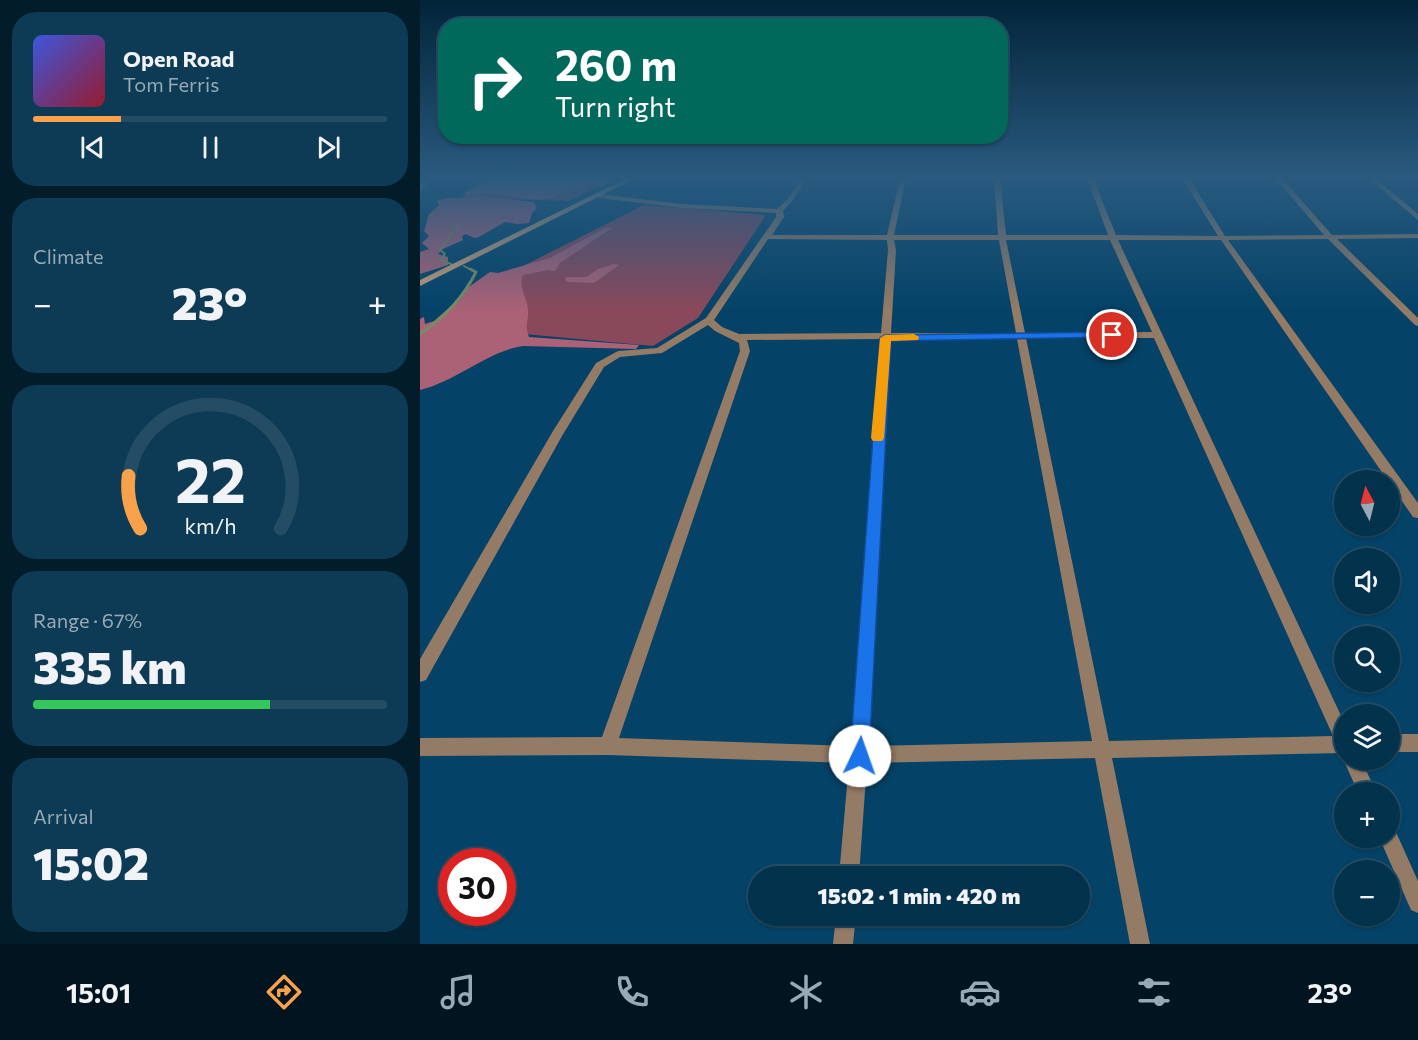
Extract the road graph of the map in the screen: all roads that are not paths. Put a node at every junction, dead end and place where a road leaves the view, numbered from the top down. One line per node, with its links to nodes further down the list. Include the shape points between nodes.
1 (545, 222): 15 (main road)
2 (777, 222): 9 (street)
3 (893, 222): 10 (street)
4 (1001, 222): 12 (street)
5 (1107, 222): 13 (street)
6 (1213, 222): 14 (street)
7 (1317, 222): 11 (street)
8 (1418, 236): 11 (street)
9 (768, 237): 10 (street); 16 (street)
10 (890, 237): 12 (street); 21 (street)
11 (1330, 237): 14 (street); 17 (street)
12 (1002, 238): 13 (street); 19 (street)
13 (1113, 238): 14 (street); 18 (street)
14 (1223, 238): 22 (street)
15 (420, 283)
16 (709, 320): 20 (street, via 718,331); 23 (street, via 659,351 618,354 600,365)
17 (1418, 323)
18 (1157, 334): 19 (street); 24 (street)
19 (1021, 336): 21 (street); 30 (street)
20 (738, 337): 21 (street); 28 (street, via 744,342 745,351)
21 (885, 338): 31 (street)
22 (1418, 513)
23 (420, 674)
24 (1334, 720)
25 (1334, 742): 30 (street)
26 (1400, 743): 27 (street)
27 (1418, 743)
28 (608, 746): 29 (street); 31 (street)
29 (420, 747)
30 (1103, 750): 31 (street); 37 (street)
31 (860, 756): 33 (street)
32 (1393, 848): 34 (street)
33 (850, 866)
34 (1418, 903)
35 (845, 926): 36 (street)
36 (843, 944)
37 (1140, 944)

